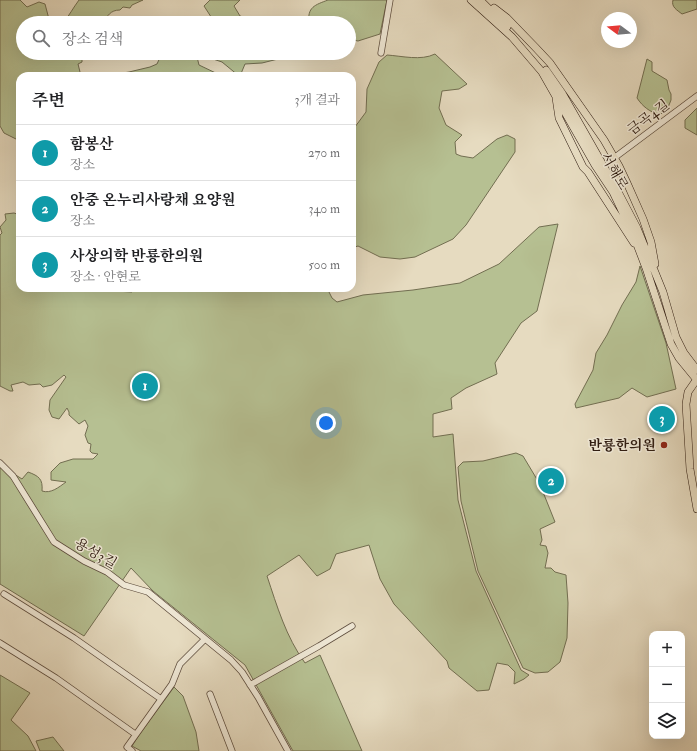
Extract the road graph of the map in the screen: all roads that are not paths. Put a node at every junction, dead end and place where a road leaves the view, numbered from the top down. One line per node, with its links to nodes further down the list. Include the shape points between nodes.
1 (390, 0): 4 (street)
2 (471, 0): 5 (main road, 서해로, via 512,37 542,72)
3 (481, 0): 7 (main road, via 507,18 550,63); 9 (main road, 서해로, via 519,38 562,93 637,228)
4 (381, 53)
5 (556, 96): 8 (main road, 서해로, via 613,192); 8 (main road, via 559,118 572,147)
6 (697, 96): 7 (street, 금곡4길)
7 (614, 158): 9 (main road, via 643,219 651,242)
8 (640, 253): 11 (main road, 서해로, via 671,344)
9 (656, 274): 10 (main road, 서해로, via 676,338 684,354)
10 (697, 370)
11 (697, 379): 13 (main road, via 688,392 686,404 690,469)
12 (0, 463): 16 (street, 용성3길, via 13,476 54,542 107,572 124,585 148,592)
13 (697, 509)
14 (4, 594): 20 (street, via 74,638)
15 (352, 626): 18 (street)
16 (205, 639): 18 (street, 용성3길, via 231,660); 20 (street, via 180,664 172,684)
17 (0, 643): 21 (street, via 56,678)
18 (250, 685): 24 (street, 용성3길)
19 (210, 694): 23 (street)
20 (161, 699): 21 (street)
21 (135, 734): 22 (street, via 127,747)
22 (132, 751)
23 (232, 751)
24 (288, 751)

